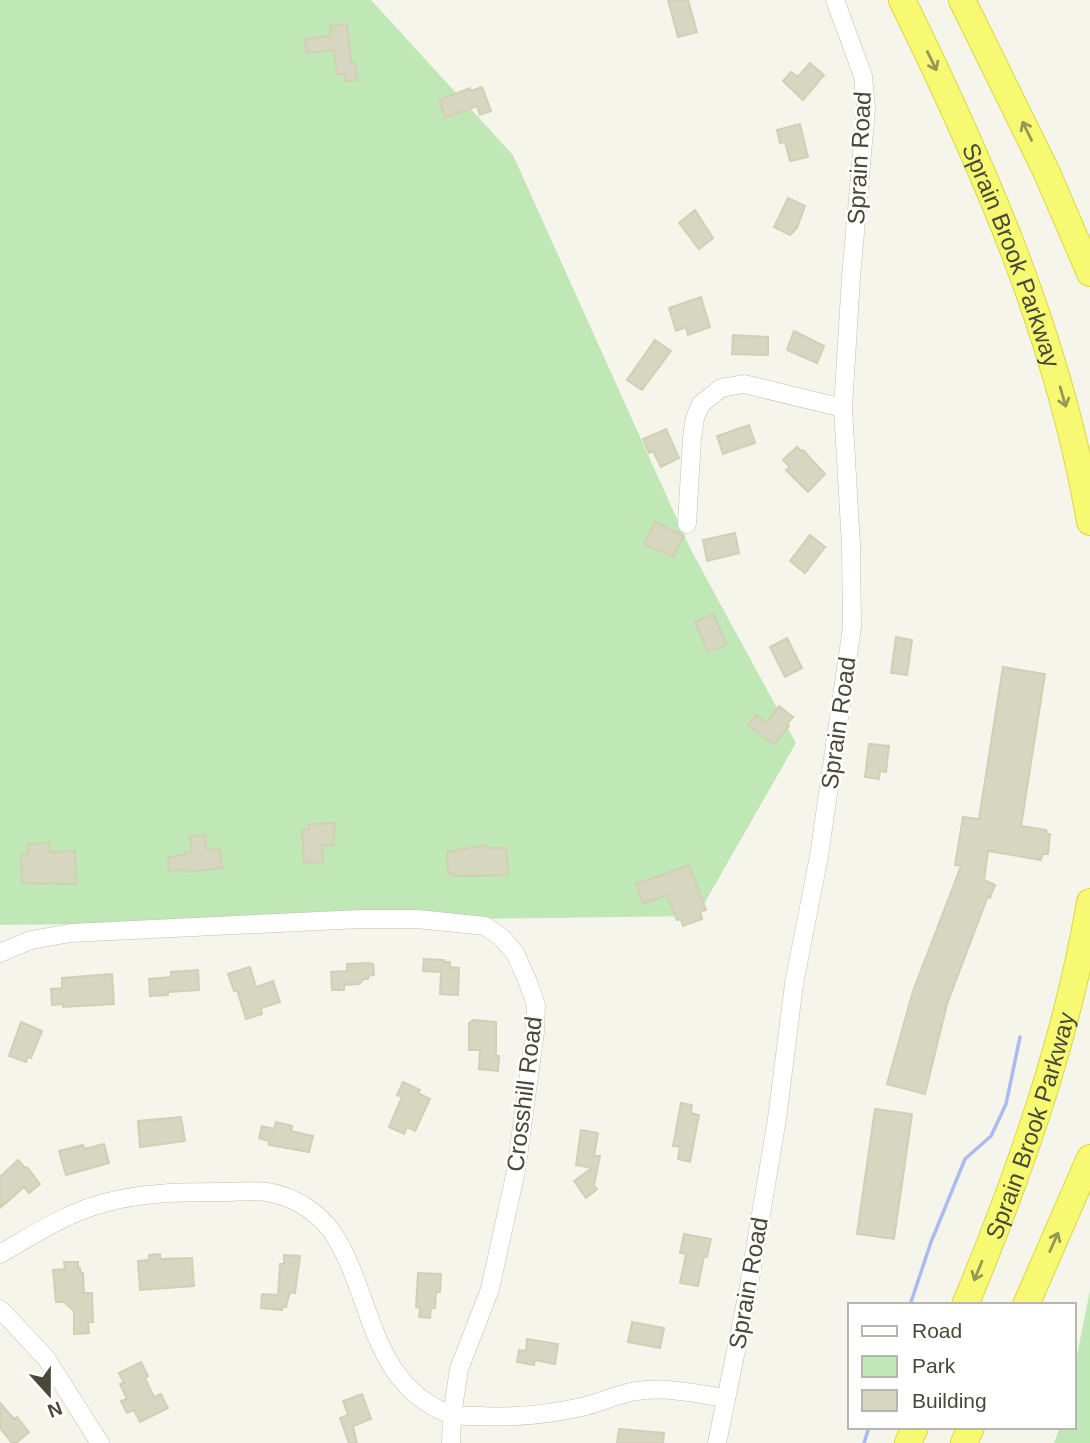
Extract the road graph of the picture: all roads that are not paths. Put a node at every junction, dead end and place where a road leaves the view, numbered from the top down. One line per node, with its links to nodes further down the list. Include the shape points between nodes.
1 (835, 0): 5 (street, Sprain Road, via 863,76 866,109)
2 (902, 0): 6 (highway, Sprain Brook Parkway, one-way to 6, via 967,136 1021,270 1066,408)
3 (962, 0): 4 (highway, one-way to 3, via 1052,183)
4 (1090, 273)
5 (843, 408): 7 (street, via 744,384 721,388 702,404 695,418); 15 (street, Sprain Road, via 852,627 770,1160)
6 (1090, 522)
7 (687, 524)
8 (1090, 902): 12 (highway, Sprain Brook Parkway, one-way to 12, via 1051,1067)
9 (0, 953): 16 (street, Crosshill Road, via 31,940 71,933 360,919 485,926 501,937 515,953 528,982 536,1005 535,1032 516,1171 490,1289 459,1370)
10 (1090, 1158): 13 (highway, one-way to 10)
11 (0, 1254): 16 (street, via 59,1219 104,1203 149,1195 267,1192 296,1201 321,1218 336,1238 382,1352 397,1376 424,1400)
12 (966, 1303)
13 (1027, 1303)
14 (0, 1309): 17 (street, via 46,1358)
15 (726, 1398): 16 (street, via 634,1391 542,1414); 19 (street, Sprain Road)
16 (452, 1415): 18 (street, Crosshill Road)
17 (100, 1443)
18 (451, 1443)
19 (717, 1443)

